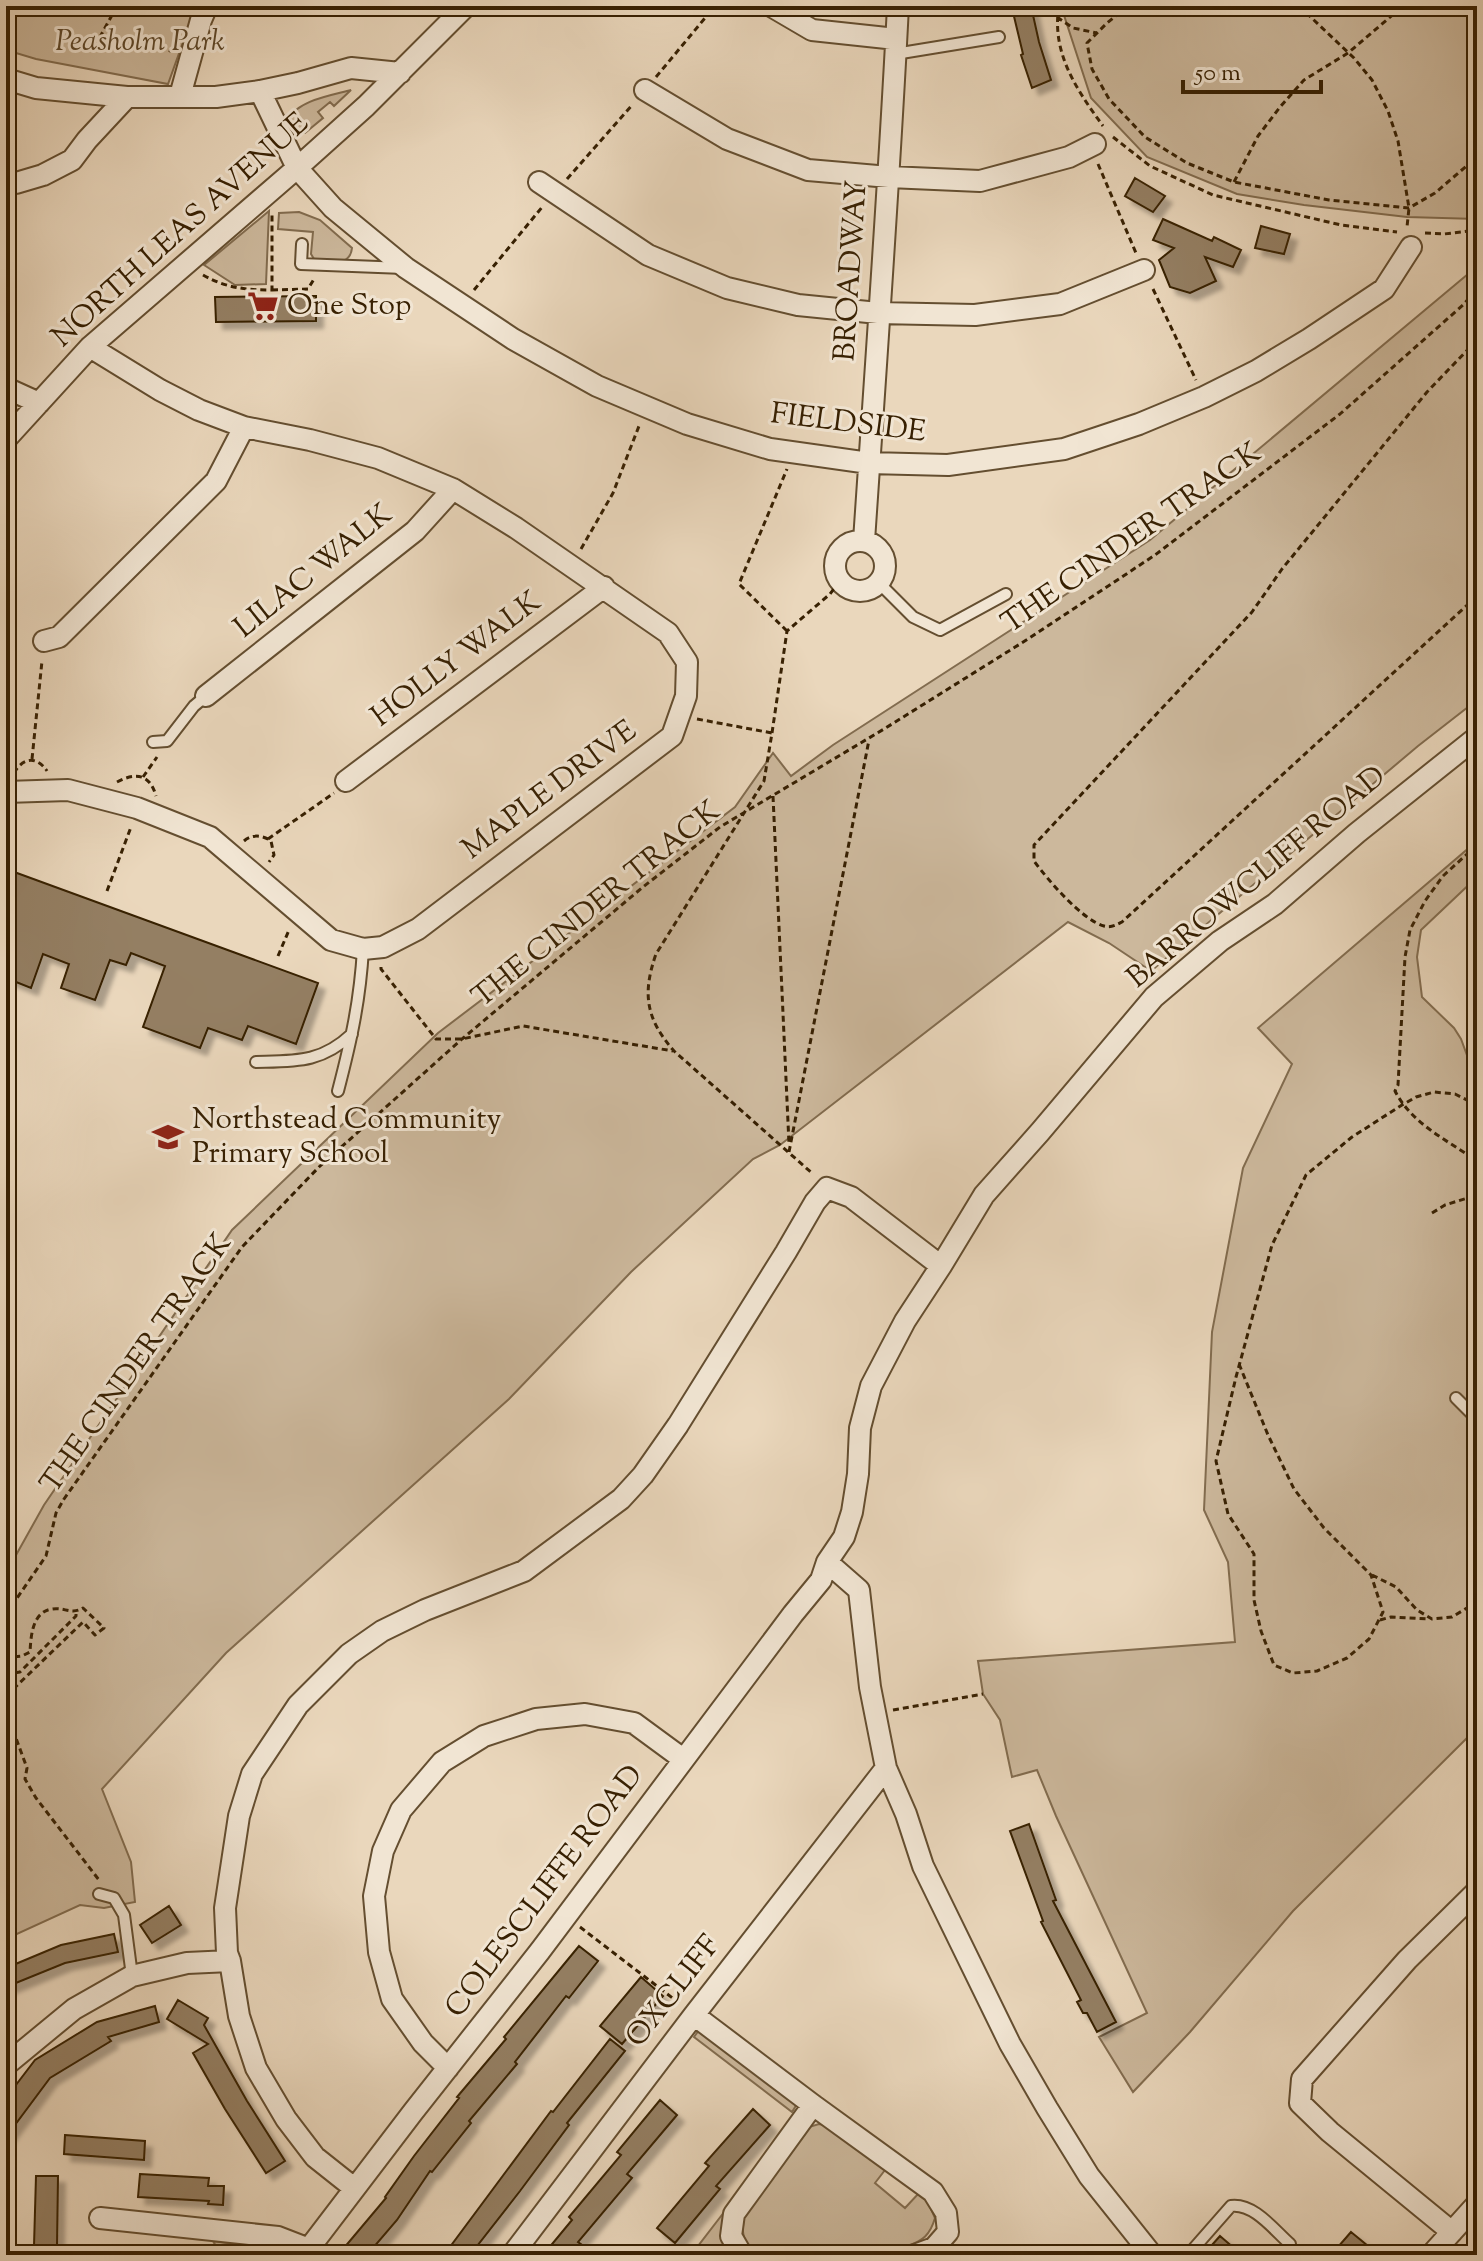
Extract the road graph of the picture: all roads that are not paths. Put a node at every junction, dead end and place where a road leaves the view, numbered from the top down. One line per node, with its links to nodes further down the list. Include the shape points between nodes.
1 (207, 6): 11 (street)
2 (466, 6): 7 (street, NORTH LEAS AVENUE)
3 (771, 6): 6 (street, via 812,30)
4 (898, 6): 6 (street, BROADWAY)
5 (999, 37): 6 (lane)
6 (896, 46): 15 (street, BROADWAY)
7 (400, 73): 10 (street, via 351,68); 14 (street, NORTH LEAS AVENUE)
8 (6, 79): 12 (street, via 36,88)
9 (645, 90): 15 (street, via 727,139 808,170)
10 (260, 91): 11 (street); 14 (street, FIELDSIDE)
11 (180, 96): 12 (street)
12 (127, 97): 16 (street, via 72,160 43,175)
13 (1095, 144): 15 (street, via 1069,157 980,181)
14 (297, 168): 20 (street, FIELDSIDE, via 333,208); 23 (street, NORTH LEAS AVENUE)
15 (889, 177): 22 (street, BROADWAY)
16 (6, 183)
17 (547, 187): 22 (street, via 648,255 727,288 798,305)
18 (1409, 239): 28 (street, FIELDSIDE, via 1384,289 1256,371 1139,424 1064,449 948,465)
19 (302, 244): 20 (lane, via 301,264)
20 (406, 268): 28 (street, FIELDSIDE, via 513,339 597,386 687,424 770,449)
21 (1144, 270): 22 (street, via 1060,304 975,315)
22 (878, 313): 28 (street, BROADWAY)
23 (90, 347): 25 (street, NORTH LEAS AVENUE); 26 (street, MAPLE DRIVE, via 186,404)
24 (6, 388): 25 (street)
25 (39, 403): 27 (street, NORTH LEAS AVENUE)
26 (244, 427): 29 (street, MAPLE DRIVE, via 378,458); 34 (street, via 216,481 59,637)
27 (6, 439)
28 (869, 463): 30 (street, BROADWAY)
29 (453, 489): 32 (street, MAPLE DRIVE); 35 (street, LILAC WALK, via 415,531)
30 (864, 541): 31 (street, via 884,558); 31 (street, via 840,549 834,566 839,582 859,592)
31 (879, 583): 33 (lane, via 913,617 940,630)
32 (604, 587): 38 (street, HOLLY WALK); 40 (street, MAPLE DRIVE, via 668,633 687,662 686,696 672,736 418,929)
33 (1006, 594)
34 (44, 641)
35 (206, 696): 37 (lane, via 167,741)
36 (1477, 737): 44 (street, BARROWCLIFF ROAD, via 1154,997 984,1195)
37 (153, 742)
38 (346, 781)
39 (6, 792): 40 (street, via 68,790 137,808 210,837 331,940)
40 (373, 948): 41 (lane, via 361,981)
41 (354, 1032): 42 (lane, via 323,1054); 43 (lane)
42 (256, 1062)
43 (338, 1091)
44 (941, 1266): 47 (street, BARROWCLIFF ROAD, via 871,1386 860,1428 852,1512 844,1537); 52 (street, via 851,1197 827,1188 678,1425 621,1499 524,1571 425,1610 349,1654 298,1705 252,1774 239,1816 225,1908)
45 (1456, 1398): 46 (lane)
46 (1477, 1419)
47 (827, 1562): 48 (street, COLESCLIFFE ROAD, via 821,1580); 49 (street, via 859,1590)
48 (683, 1759): 56 (street, COLESCLIFFE ROAD); 56 (street, via 634,1723 585,1714 536,1719 484,1736 442,1762 401,1810 383,1851 374,1896 379,1952 392,1999)
49 (886, 1768): 54 (street, OXCLIFF); 67 (street, via 923,1866 1010,2044 1089,2176)
50 (1477, 1891): 61 (street, via 1407,1960 1302,2079 1300,2103)
51 (99, 1894): 53 (lane, via 114,1898 124,1915)
52 (230, 1961): 53 (street, via 187,1963); 58 (street, via 239,2016 256,2068 315,2157)
53 (132, 1976): 55 (street, via 74,2009)
54 (694, 2015): 57 (street); 64 (street, OXCLIFF)
55 (6, 2065)
56 (448, 2068): 58 (street, COLESCLIFFE ROAD)
57 (813, 2105): 65 (street, via 734,2214 731,2236); 66 (street, via 933,2192 946,2213 948,2232 934,2248)
58 (354, 2188): 63 (street, COLESCLIFFE ROAD)
59 (1477, 2204): 61 (street)
60 (100, 2218): 63 (street, via 278,2237)
61 (1452, 2232): 69 (street)
62 (1290, 2244): 68 (lane, via 1239,2205 1231,2206)
63 (307, 2252)
64 (512, 2255)
65 (742, 2255)
66 (915, 2255)
67 (1152, 2255)
68 (1188, 2255)
69 (1431, 2255)

